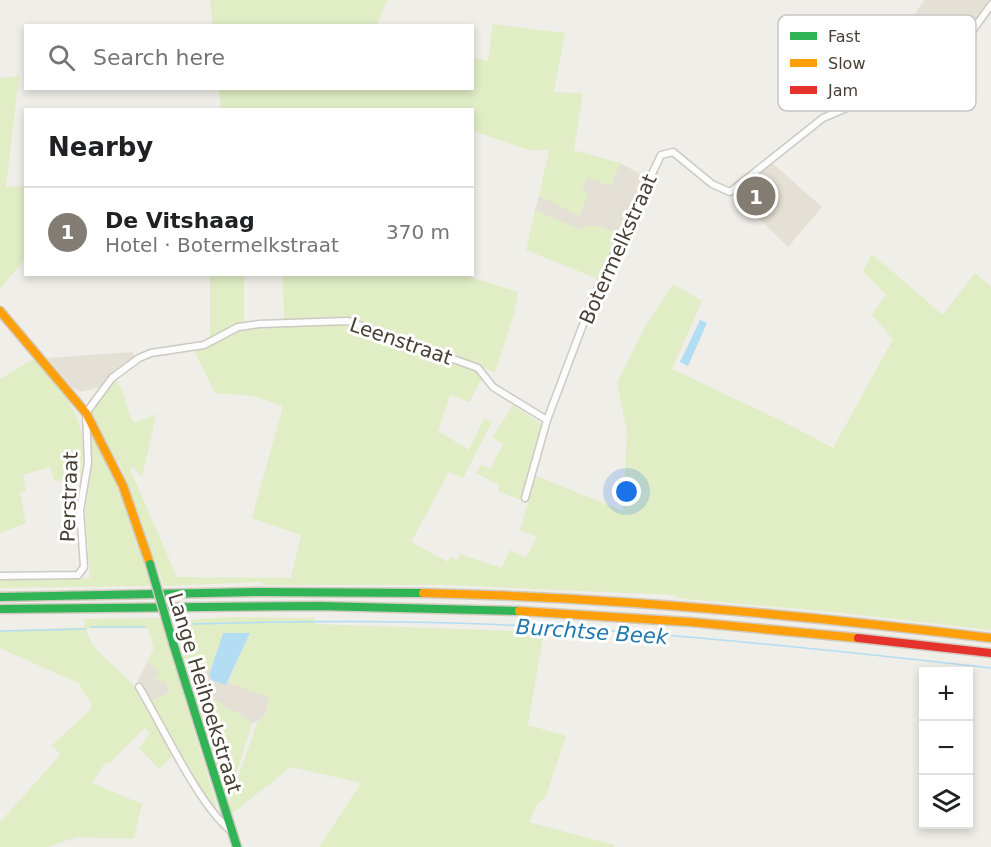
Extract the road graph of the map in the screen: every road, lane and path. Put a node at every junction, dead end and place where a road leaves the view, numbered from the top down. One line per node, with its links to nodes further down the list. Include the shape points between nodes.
1 (991, 5): 2 (street, Botermelkstraat)
2 (976, 26)
3 (840, 111): 6 (street, Botermelkstraat, via 823,118 730,192 720,190 673,152 661,155 593,298)
4 (0, 311): 5 (main road, Perstraat)
5 (86, 413): 6 (street, Leenstraat, via 112,378 139,358 166,349 204,345 238,327 325,320 361,325 478,368 492,387); 8 (main road, Perstraat, via 123,486); 9 (street, Perstraat, via 88,463 80,510 82,572)
6 (547, 420): 7 (street, Botermelkstraat)
7 (525, 498)
8 (150, 564): 15 (main road, Lange Heihoekstraat, bridge)
9 (0, 576)
10 (0, 597): 12 (main road, via 222,592 520,596 709,608)
11 (0, 609): 13 (main road, via 383,606 511,610 710,622)
12 (991, 638)
13 (991, 653)
14 (139, 687): 15 (street, Lange Heihoekstraat, via 220,823)
15 (230, 830): 16 (main road, Lange Heihoekstraat)
16 (237, 847)

